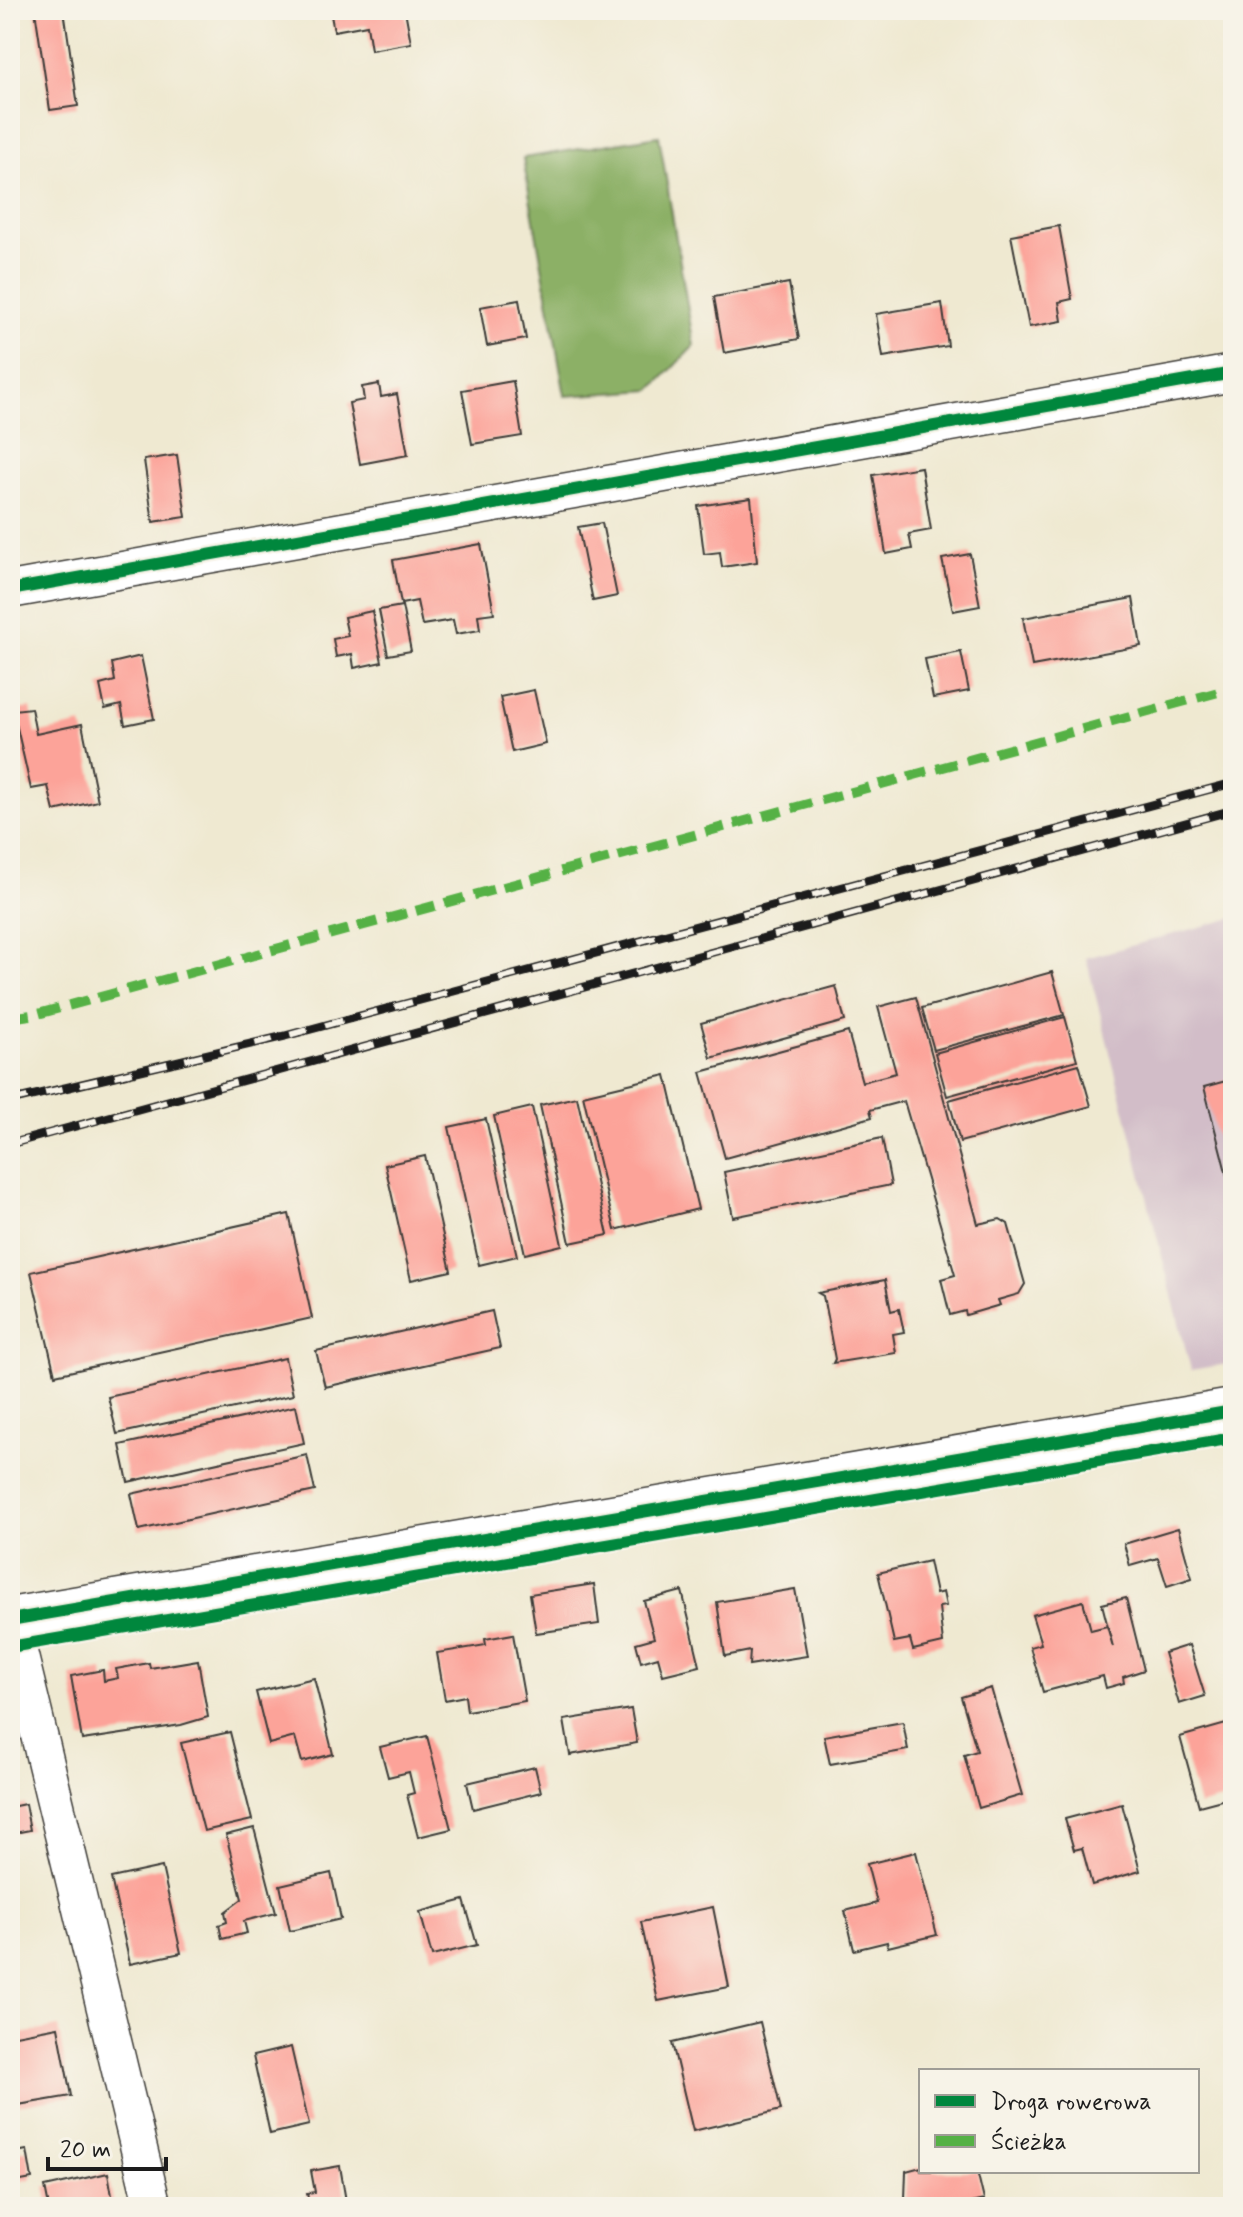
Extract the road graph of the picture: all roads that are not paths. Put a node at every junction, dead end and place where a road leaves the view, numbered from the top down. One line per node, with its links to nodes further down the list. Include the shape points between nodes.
1 (1233, 373): 2 (street)
2 (10, 590)
3 (1233, 1411): 4 (street)
4 (11, 1620): 5 (street)
5 (153, 2207)

